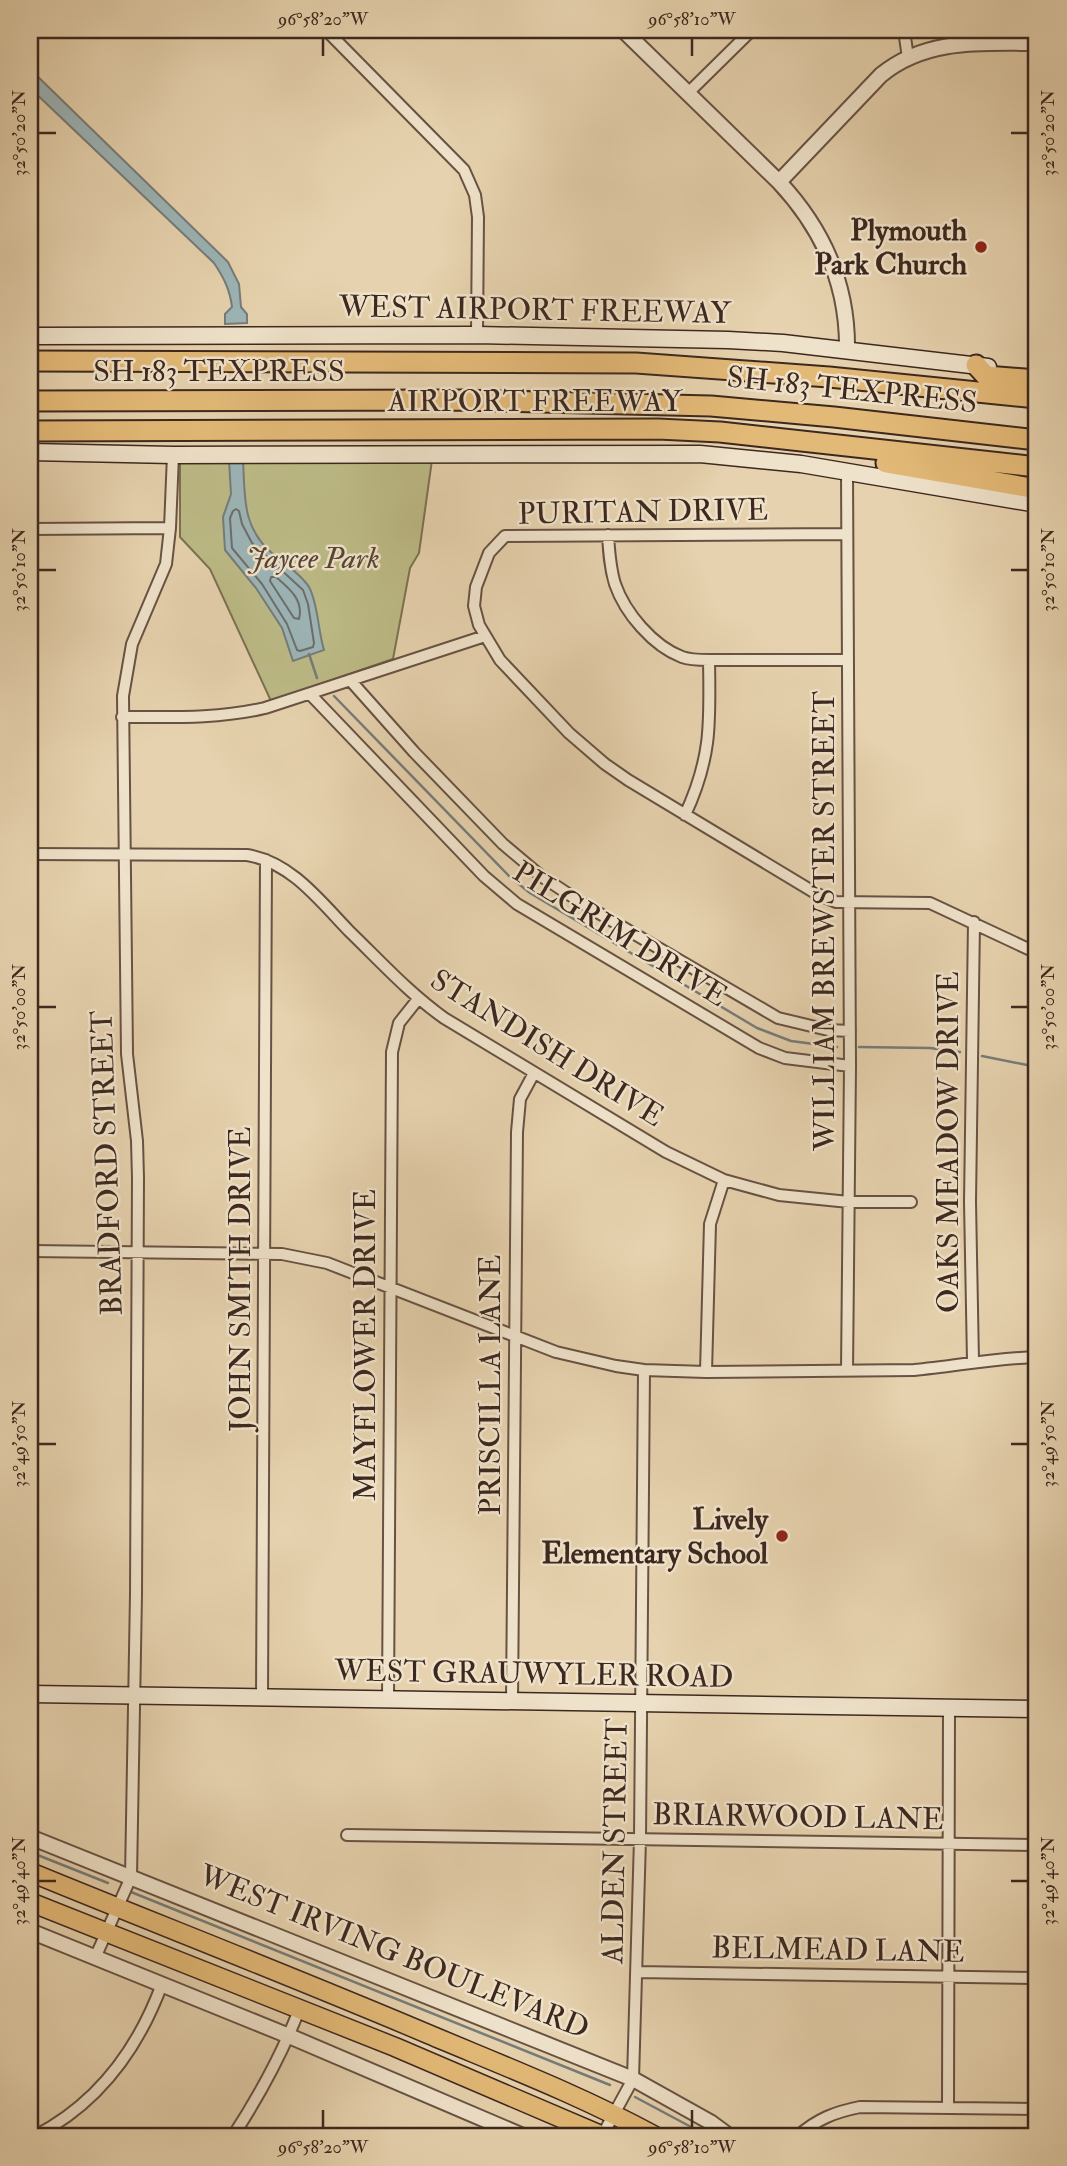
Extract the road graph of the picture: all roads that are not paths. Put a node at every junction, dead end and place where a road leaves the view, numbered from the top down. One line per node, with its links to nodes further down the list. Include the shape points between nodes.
1 (326, 30): 10 (street, via 464,170 478,217)
2 (623, 30): 8 (street)
3 (752, 30): 8 (street)
4 (904, 30): 7 (street)
5 (1020, 36): 6 (street); 7 (street, via 930,48)
6 (1037, 43)
7 (908, 58): 9 (street, via 881,75)
8 (688, 93): 9 (street)
9 (779, 182): 12 (street, via 812,221 835,268)
10 (477, 335): 11 (main road, WEST AIRPORT FREEWAY); 12 (main road, WEST AIRPORT FREEWAY, via 728,340)
11 (30, 336)
12 (847, 350): 14 (main road, WEST AIRPORT FREEWAY)
13 (30, 361): 18 (highway, AIRPORT FREEWAY, via 636,363)
14 (976, 365): 15 (main road, WEST AIRPORT FREEWAY); 16 (highway, via 986,376)
15 (1037, 371)
16 (1037, 380)
17 (30, 390): 23 (highway, SH 183 TEXPRESS, via 444,390 667,396)
18 (967, 392): 19 (highway, AIRPORT FREEWAY); 21 (highway)
19 (1037, 398)
20 (30, 401): 24 (highway, SH 183 TEXPRESS, via 461,400 711,406)
21 (1037, 408)
22 (30, 431): 25 (highway, AIRPORT FREEWAY, via 658,429)
23 (1037, 431)
24 (1037, 440)
25 (853, 448): 28 (highway, AIRPORT FREEWAY); 30 (highway, via 887,463)
26 (30, 452): 27 (main road)
27 (173, 455): 29 (main road, via 700,454); 32 (street, BRADFORD STREET)
28 (1035, 466)
29 (846, 471): 31 (main road); 34 (street, WILLIAM BREWSTER STREET)
30 (1037, 489)
31 (1037, 504)
32 (170, 528): 33 (street); 41 (street, BRADFORD STREET, via 166,564 127,661)
33 (30, 529)
34 (847, 534): 35 (street, PURITAN DRIVE); 38 (street, WILLIAM BREWSTER STREET)
35 (608, 535): 36 (street, PURITAN DRIVE, via 505,536 489,553 476,587 474,606); 37 (street, via 615,583 636,619 673,653)
36 (485, 636): 39 (street); 42 (street, PURITAN DRIVE, via 500,660 582,745)
37 (709, 660): 38 (street); 42 (street, via 707,752)
38 (846, 660): 46 (street, WILLIAM BREWSTER STREET)
39 (350, 680): 40 (street); 50 (street, PILGRIM DRIVE, via 503,844 541,876 778,1018)
40 (310, 694): 41 (street, via 231,715); 51 (street, PILGRIM DRIVE, via 484,876 517,904 759,1048 785,1058)
41 (122, 717): 44 (street, BRADFORD STREET)
42 (685, 815): 46 (street, PURITAN DRIVE, via 817,894)
43 (30, 854): 44 (street, STANDISH DRIVE)
44 (124, 854): 45 (street, STANDISH DRIVE, via 247,855); 57 (street, BRADFORD STREET, via 127,1054 137,1141)
45 (266, 860): 49 (street, STANDISH DRIVE, via 298,879); 58 (street, JOHN SMITH DRIVE)
46 (849, 902): 47 (street, PURITAN DRIVE, via 930,903); 50 (street, WILLIAM BREWSTER STREET)
47 (974, 922): 48 (street, PURITAN DRIVE); 62 (street, OAKS MEADOW DRIVE)
48 (1037, 953)
49 (418, 999): 52 (street, STANDISH DRIVE); 59 (street, MAYFLOWER DRIVE, via 399,1023 391,1052)
50 (850, 1031): 51 (street, WILLIAM BREWSTER STREET)
51 (850, 1066): 54 (street, WILLIAM BREWSTER STREET)
52 (534, 1073): 53 (street, STANDISH DRIVE, via 666,1152); 60 (street, PRISCILLA LANE, via 518,1109)
53 (724, 1180): 54 (street, STANDISH DRIVE, via 779,1195); 65 (street, via 710,1224)
54 (849, 1202): 55 (street, STANDISH DRIVE); 64 (street, WILLIAM BREWSTER STREET)
55 (911, 1202)
56 (30, 1251): 57 (street)
57 (138, 1253): 58 (street); 67 (street, BRADFORD STREET)
58 (265, 1254): 59 (street, via 315,1259); 68 (street, JOHN SMITH DRIVE)
59 (390, 1286): 60 (street); 69 (street, MAYFLOWER DRIVE)
60 (515, 1336): 63 (street, via 556,1352); 70 (street, PRISCILLA LANE)
61 (1037, 1357): 62 (street)
62 (972, 1361): 64 (street, via 926,1369)
63 (643, 1370): 65 (street); 71 (street, ALDEN STREET)
64 (847, 1371): 65 (street)
65 (706, 1372)
66 (30, 1694): 67 (main road, WEST GRAUWYLER ROAD)
67 (134, 1696): 68 (main road, WEST GRAUWYLER ROAD); 80 (street, BRADFORD STREET)
68 (262, 1698): 69 (main road, WEST GRAUWYLER ROAD)
69 (388, 1699): 70 (main road, WEST GRAUWYLER ROAD)
70 (512, 1701): 71 (main road, WEST GRAUWYLER ROAD)
71 (641, 1703): 72 (main road, WEST GRAUWYLER ROAD); 76 (street, ALDEN STREET)
72 (949, 1707): 73 (main road, WEST GRAUWYLER ROAD); 77 (street)
73 (1037, 1709)
74 (348, 1835): 76 (street, BRIARWOOD LANE)
75 (30, 1837): 80 (street, WEST IRVING BOULEVARD)
76 (640, 1839): 77 (street, BRIARWOOD LANE); 86 (street, ALDEN STREET)
77 (949, 1843): 78 (street, BRIARWOOD LANE); 87 (street)
78 (1037, 1845)
79 (30, 1872): 82 (main road, WEST IRVING BOULEVARD)
80 (131, 1877): 82 (street); 92 (street, WEST IRVING BOULEVARD)
81 (30, 1902): 84 (main road)
82 (117, 1907): 84 (street); 95 (main road, WEST IRVING BOULEVARD)
83 (30, 1931): 85 (street)
84 (106, 1934): 85 (street); 90 (main road)
85 (95, 1958): 89 (street)
86 (637, 1972): 87 (street, BELMEAD LANE); 92 (street, ALDEN STREET)
87 (948, 1976): 88 (street, BELMEAD LANE); 93 (street)
88 (1037, 1978)
89 (162, 1984): 91 (street); 96 (street, via 152,2013 103,2085 80,2107)
90 (299, 2010): 91 (street); 99 (main road)
91 (289, 2036): 97 (street); 98 (street)
92 (633, 2079): 95 (street, ALDEN STREET); 101 (street, WEST IRVING BOULEVARD)
93 (948, 2108): 94 (street); 102 (street, via 860,2107 839,2111)
94 (1037, 2109)
95 (614, 2114): 99 (street, ALDEN STREET); 100 (main road, WEST IRVING BOULEVARD)
96 (35, 2136)
97 (233, 2136)
98 (523, 2136)
99 (602, 2136)
100 (655, 2136)
101 (729, 2136)
102 (798, 2136)

